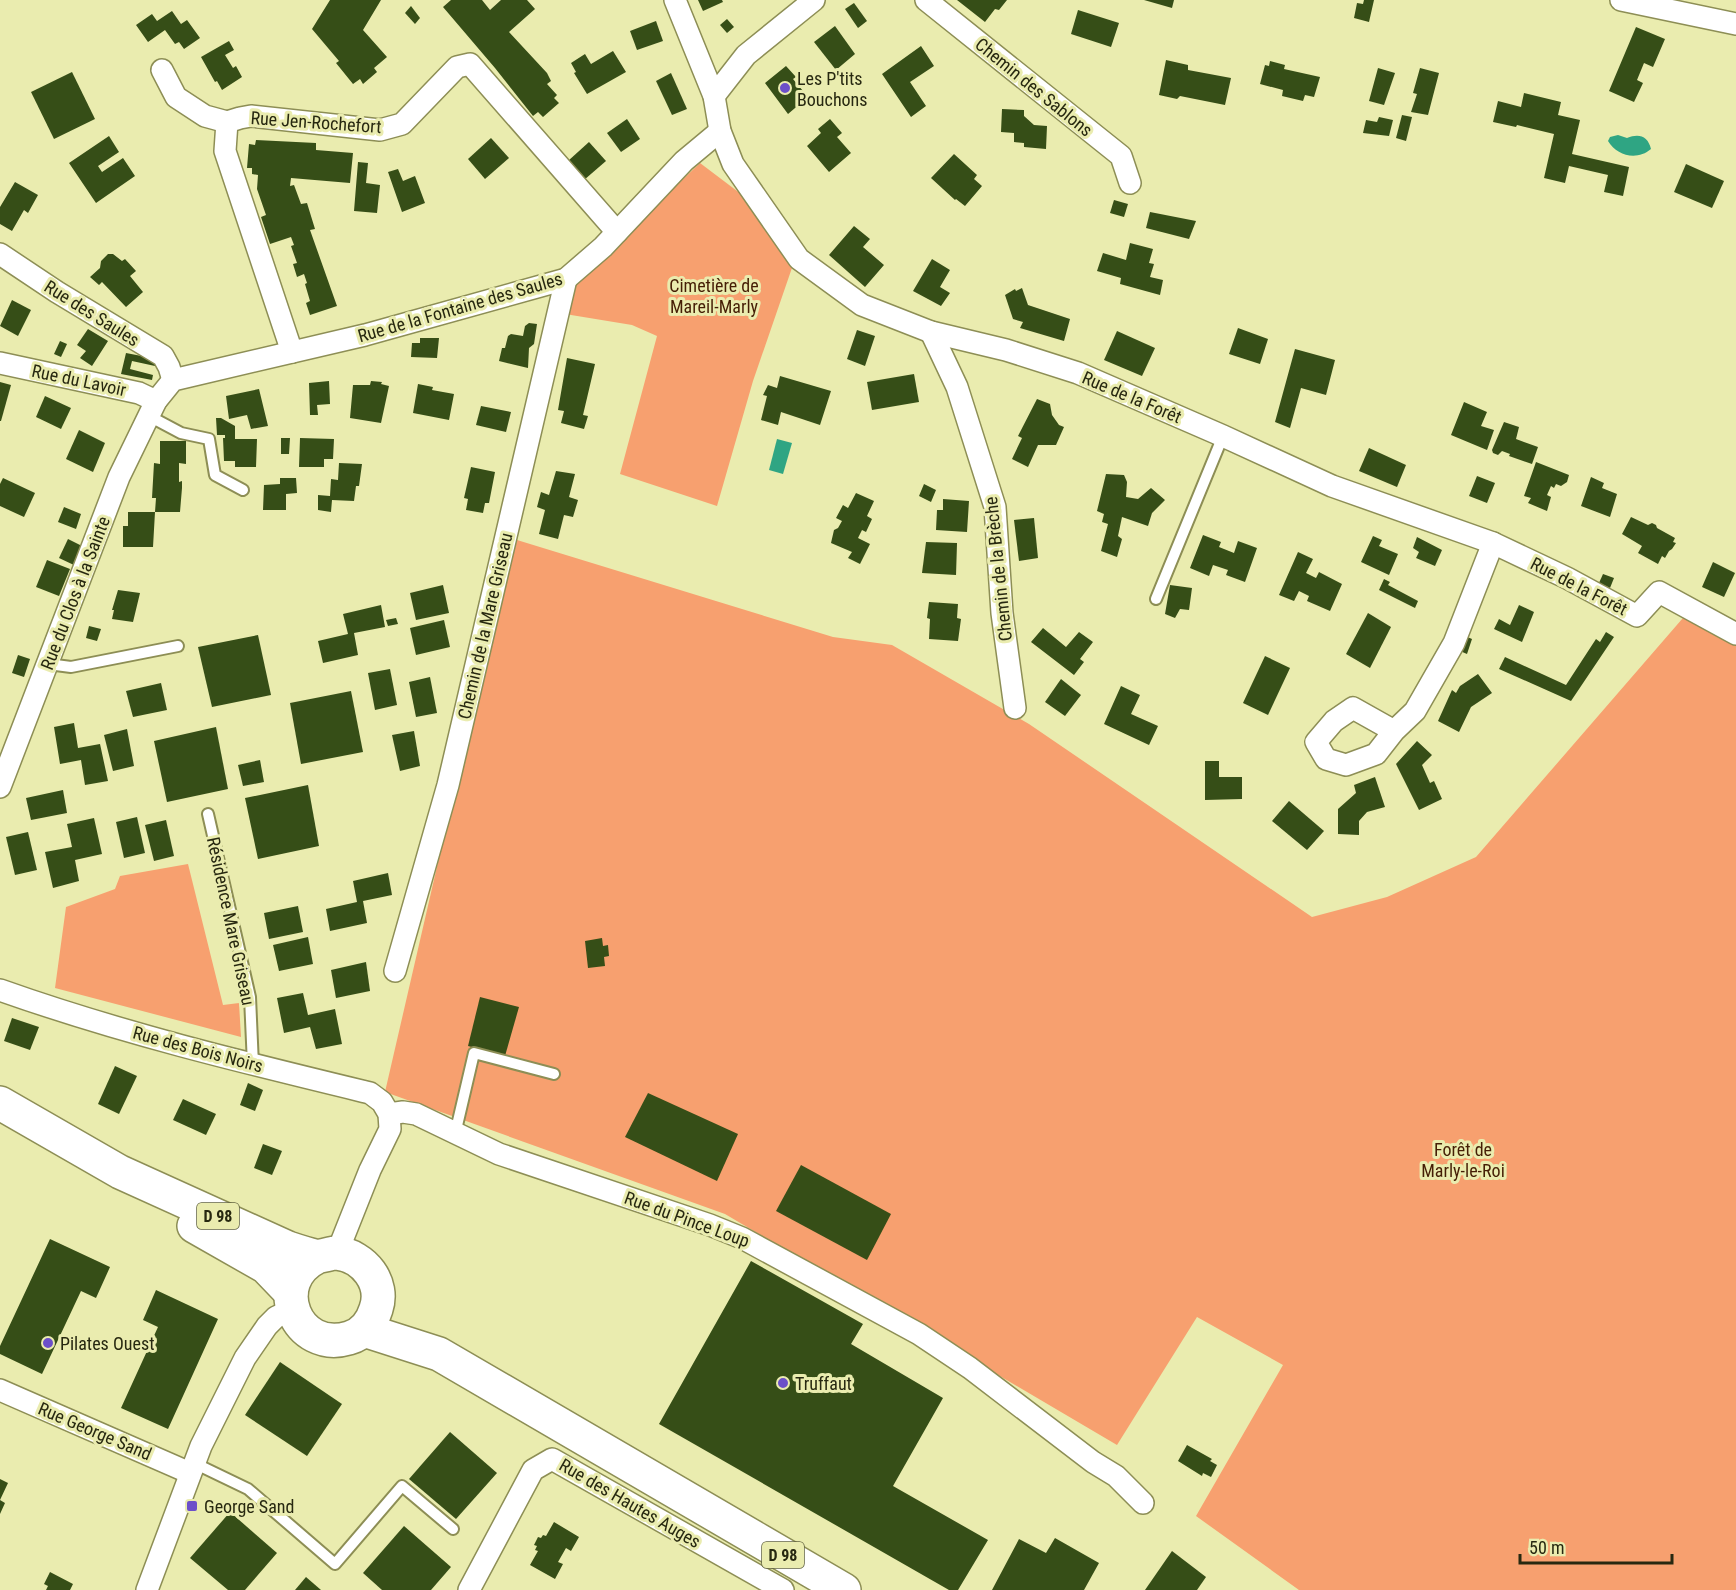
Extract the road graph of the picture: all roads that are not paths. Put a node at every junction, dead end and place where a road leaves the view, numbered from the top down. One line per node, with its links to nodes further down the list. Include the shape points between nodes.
1 (675, 0): 7 (street, Rue de la Forêt)
2 (814, 0): 7 (street, via 746,55)
3 (926, 0): 10 (street, Chemin des Sablons, via 1121,156)
4 (1621, 0): 5 (street)
5 (1736, 24)
6 (162, 70): 8 (street, via 176,97 205,116)
7 (714, 96): 9 (street, Rue de la Forêt)
8 (227, 122): 11 (street, Rue Jen-Rochefort, via 251,116 380,130 402,124 457,67 470,64); 15 (street, Rue Jen-Rochefort, via 225,151)
9 (720, 131): 11 (street, Rue de la Fontaine des Saules, via 684,161); 14 (street, Rue de la Forêt, via 734,164 799,259 862,305)
10 (1130, 183)
11 (617, 232): 13 (street, Rue de la Fontaine des Saules)
12 (0, 254): 17 (street, Rue des Saules, via 163,356)
13 (566, 279): 15 (street, Rue de la Fontaine des Saules); 30 (street, Chemin de la Mare Griseau, via 448,785)
14 (932, 332): 19 (street, Rue de la Forêt, via 1078,373); 26 (street, Chemin de la Brèche, via 957,387 995,507 1002,613)
15 (292, 351): 17 (street, Rue de la Fontaine des Saules)
16 (0, 363): 18 (street, Rue du Lavoir, via 139,393)
17 (173, 380): 18 (street)
18 (153, 409): 20 (lane, via 181,433 209,439 214,476); 25 (street, Rue du Clos à la Sainte, via 119,477)
19 (1223, 436): 21 (street, Rue de la Forêt, via 1332,486); 22 (lane)
20 (243, 490)
21 (1493, 543): 23 (street, Rue de la Forêt, via 1637,616 1659,592); 27 (street, via 1454,643 1415,711)
22 (1156, 599)
23 (1736, 634)
24 (178, 646): 25 (lane, via 71,667)
25 (48, 664): 28 (street, Rue du Clos à la Sainte)
26 (1015, 708)
27 (1394, 731)
28 (0, 788)
29 (208, 814): 32 (lane, Résidence Mare Griseau, via 250,997)
30 (395, 971)
31 (0, 990): 32 (street, Rue des Bois Noirs, via 72,1016)
32 (253, 1065): 35 (street, Rue des Bois Noirs, via 370,1093 382,1102)
33 (554, 1074): 36 (lane, via 474,1053)
34 (0, 1103): 37 (main road, D 98)
35 (388, 1114): 36 (street, Rue du Pince Loup, via 416,1114); 38 (street, via 390,1129)
36 (455, 1134): 45 (street, Rue du Pince Loup, via 499,1154 721,1229 841,1290 970,1368 1116,1476)
37 (120, 1172): 38 (main road, D 98, via 288,1248); 40 (main road, D 98, via 182,1218 266,1267)
38 (327, 1255): 39 (main road, via 351,1257 364,1264 378,1287); 40 (main road, via 303,1267 296,1277)
39 (379, 1299): 41 (main road); 42 (main road, D 98, via 413,1326)
40 (292, 1301): 41 (main road, via 299,1323 323,1339 352,1338); 44 (street, via 267,1326 245,1358)
41 (364, 1330): 42 (main road, D 98)
42 (439, 1354): 50 (main road, D 98)
43 (0, 1390): 44 (street, Rue George Sand)
44 (192, 1468): 46 (lane, via 248,1489 335,1564 402,1486); 47 (street)
45 (1143, 1503)
46 (453, 1529)
47 (147, 1590)
48 (470, 1590): 49 (street, Rue des Hautes Auges, via 532,1470 552,1459)
49 (783, 1590)
50 (844, 1590)

